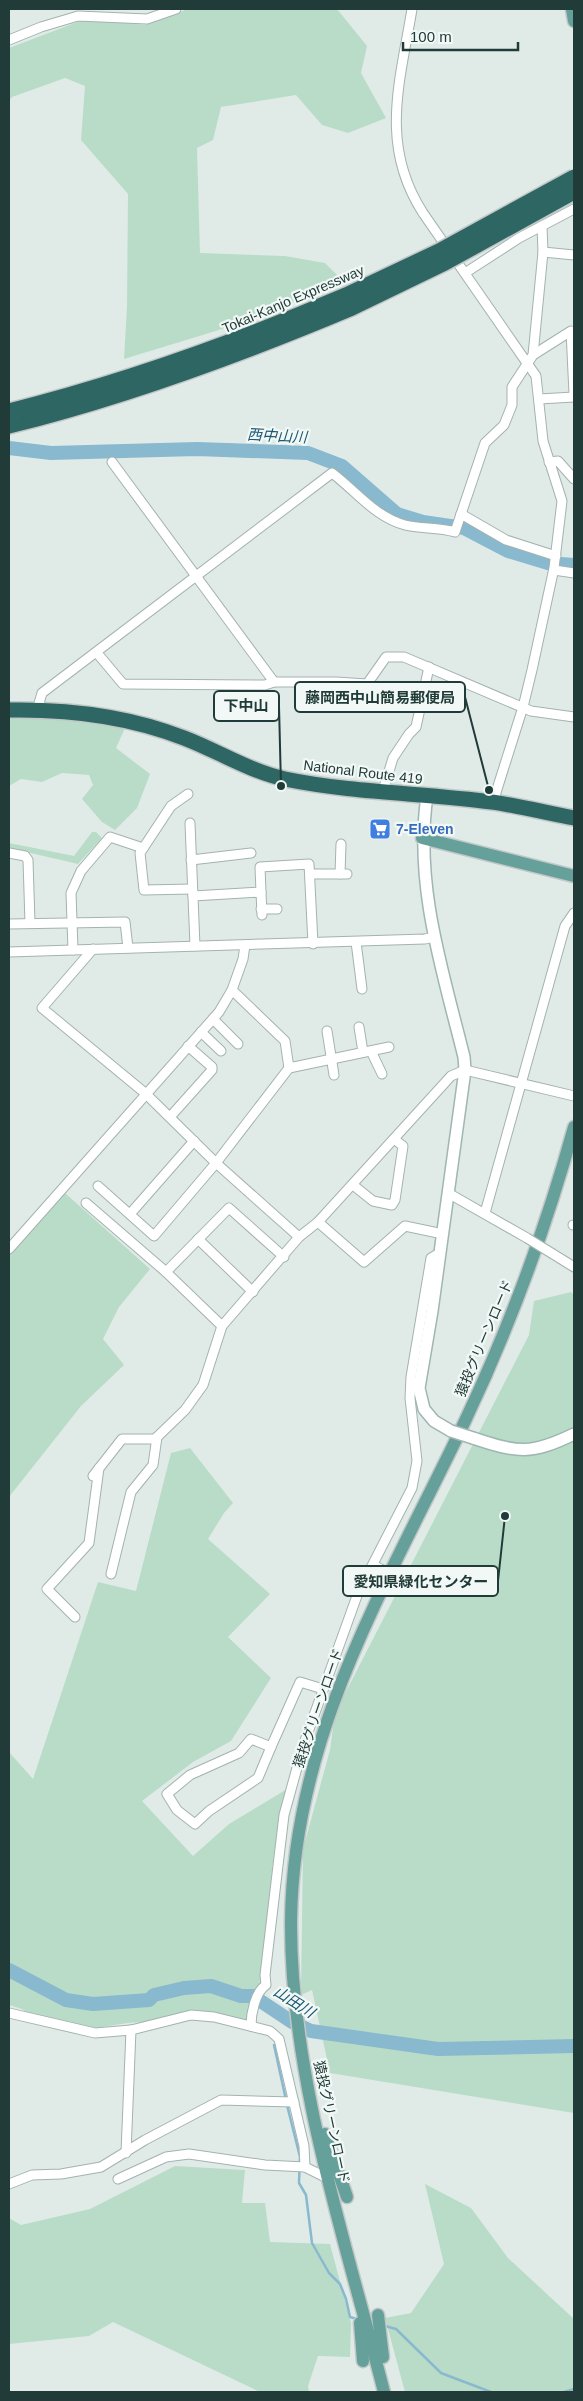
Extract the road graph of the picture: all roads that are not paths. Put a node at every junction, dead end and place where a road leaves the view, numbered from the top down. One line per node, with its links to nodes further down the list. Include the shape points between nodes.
1 (176, 9): 5 (street, via 146,19 78,16)
2 (412, 9): 14 (street, via 396,104 398,153 412,196)
3 (572, 9): 4 (main road)
4 (574, 21)
5 (9, 40)
6 (574, 165): 11 (highway, bridge)
7 (574, 177): 11 (highway, Tokai-Kanjo Expressway, bridge)
8 (574, 192): 15 (highway, Tokai-Kanjo Expressway, bridge, via 445,263)
9 (574, 209): 10 (street)
10 (542, 226): 12 (street); 14 (street)
11 (439, 251): 15 (highway, Tokai-Kanjo Expressway, bridge)
12 (543, 252): 13 (street); 16 (street)
13 (574, 256)
14 (465, 272): 18 (street)
15 (349, 302): 17 (highway, Tokai-Kanjo Expressway)
16 (533, 355): 18 (street); 19 (street, via 571,331)
17 (198, 362): 21 (highway, Tokai-Kanjo Expressway); 22 (highway, Tokai-Kanjo Expressway, via 131,392)
18 (528, 364): 20 (street, via 536,376); 26 (street, via 512,387 512,405 504,425 485,443)
19 (574, 396): 20 (street)
20 (539, 399): 24 (street, via 543,441)
21 (9, 412)
22 (9, 426)
23 (112, 462): 30 (street)
24 (549, 462): 25 (street, via 558,461); 27 (street, via 562,501)
25 (574, 480)
26 (461, 514): 27 (street, via 506,540); 30 (street, via 455,530 416,527 391,520 332,473)
27 (556, 556): 28 (street)
28 (554, 569): 29 (street); 34 (street)
29 (574, 573)
30 (196, 576): 31 (street); 33 (street)
31 (97, 653): 33 (street, via 123,684 265,685); 36 (street, via 42,693)
32 (429, 667): 33 (street, via 404,657 386,657 367,684); 34 (street); 38 (street, via 416,727 393,758)
33 (274, 682)
34 (523, 706): 37 (street, via 538,712); 41 (street)
35 (9, 710): 36 (highway, National Route 419)
36 (37, 710): 38 (highway, National Route 419, via 129,720 185,738 253,770 285,779)
37 (574, 717)
38 (383, 791): 40 (highway, National Route 419)
39 (188, 794): 46 (street, via 171,806)
40 (427, 796): 41 (highway, National Route 419); 44 (street)
41 (493, 802): 42 (highway, National Route 419)
42 (574, 818)
43 (190, 823): 49 (street)
44 (422, 838): 51 (main road); 59 (street)
45 (341, 844): 50 (street, via 344,874)
46 (143, 848): 53 (street, via 140,853 144,890); 56 (street, via 110,837 81,871 71,892)
47 (9, 853): 57 (street, via 25,856 28,860)
48 (251, 853): 49 (street)
49 (191, 860): 53 (street)
50 (310, 874): 52 (street, via 309,864 260,867); 61 (street)
51 (571, 874)
52 (261, 892): 53 (street); 54 (street, via 262,912)
53 (193, 893): 63 (street)
54 (278, 909)
55 (574, 913): 84 (street, via 566,926)
56 (72, 921): 57 (street); 64 (street, via 92,924 126,922); 66 (street)
57 (30, 923): 58 (street)
58 (9, 924)
59 (434, 937): 60 (street); 81 (street)
60 (356, 942): 61 (street); 68 (street)
61 (313, 944): 62 (street)
62 (245, 945): 63 (street); 69 (street)
63 (195, 946): 64 (street)
64 (128, 948): 65 (street)
65 (92, 949): 66 (street); 85 (street, via 42,1008)
66 (73, 950): 67 (street)
67 (9, 952)
68 (362, 988)
69 (232, 990): 70 (street); 80 (street, via 285,1041)
70 (213, 1019): 73 (street); 74 (street)
71 (359, 1027): 78 (street)
72 (327, 1031): 79 (street)
73 (201, 1032): 75 (street); 77 (street)
74 (238, 1044)
75 (188, 1046): 85 (street); 87 (street, via 212,1070)
76 (389, 1047): 78 (street)
77 (221, 1051)
78 (367, 1052): 79 (street); 82 (street)
79 (332, 1059): 80 (street); 83 (street)
80 (289, 1068): 91 (street)
81 (465, 1070): 84 (street); 89 (street, via 451,1076); 94 (street)
82 (382, 1074)
83 (334, 1075)
84 (521, 1083): 86 (street); 96 (street)
85 (145, 1093): 87 (street); 102 (street)
86 (573, 1096)
87 (170, 1117): 90 (street)
88 (574, 1127): 122 (main road, 猿投グリーンロード, via 537,1246 498,1345 459,1433 356,1642 323,1729 303,1807 291,1922 295,2006)
89 (394, 1139): 92 (street); 92 (street, via 403,1146 396,1200 392,1205 373,1201)
90 (194, 1140): 91 (street); 97 (street)
91 (216, 1162): 97 (street, via 154,1236); 100 (street)
92 (353, 1185): 98 (street)
93 (98, 1186): 97 (street)
94 (448, 1193): 96 (street); 99 (street)
95 (86, 1203): 106 (street)
96 (485, 1212): 105 (street, bridge)
97 (130, 1214)
98 (318, 1222): 99 (street, via 364,1262 405,1226); 100 (street)
99 (443, 1234): 103 (street)
100 (299, 1237): 104 (street)
101 (198, 1239): 104 (street, via 229,1208); 106 (street); 107 (street)
102 (9, 1249)
103 (440, 1255): 109 (street, bridge, via 419,1388 420,1400 429,1415 451,1430 509,1450 529,1450); 113 (street, via 431,1258 411,1377 416,1474)
104 (284, 1257): 107 (street)
105 (574, 1267)
106 (166, 1272): 108 (street)
107 (253, 1292): 108 (street)
108 (222, 1326): 110 (street, via 203,1385 185,1410)
109 (574, 1434)
110 (157, 1437): 111 (street, via 122,1439); 114 (street, via 153,1465 131,1492)
111 (99, 1468): 112 (street); 116 (street, via 89,1543 47,1589)
112 (93, 1476)
113 (380, 1550): 115 (street, bridge, via 384,1552 377,1567); 117 (street, via 358,1593)
114 (111, 1574)
115 (398, 1578)
116 (75, 1617)
117 (323, 1690): 118 (street, via 300,1682); 120 (street, via 302,1746 284,1815 266,1985 253,2011)
118 (271, 1747): 118 (street, via 251,1740 239,1753 190,1775 167,1794 177,1810 195,1824 258,1778)
119 (9, 2013): 121 (street, via 83,2032)
120 (251, 2026): 121 (street, via 191,2015); 123 (street, via 270,2031 280,2040)
121 (130, 2030): 124 (street)
122 (306, 2074): 129 (main road); 130 (main road, 猿投グリーンロード)
123 (294, 2102): 124 (street, via 221,2100); 125 (street)
124 (126, 2153): 128 (street, via 89,2170 32,2175)
125 (305, 2166): 126 (street); 127 (street, via 265,2165 189,2154 166,2157)
126 (323, 2176)
127 (118, 2179)
128 (9, 2184)
129 (347, 2197)
130 (334, 2198): 132 (main road, via 358,2311); 133 (main road, 猿投グリーンロード)
131 (378, 2315): 134 (main road)
132 (363, 2361)
133 (384, 2392)
134 (389, 2392)

